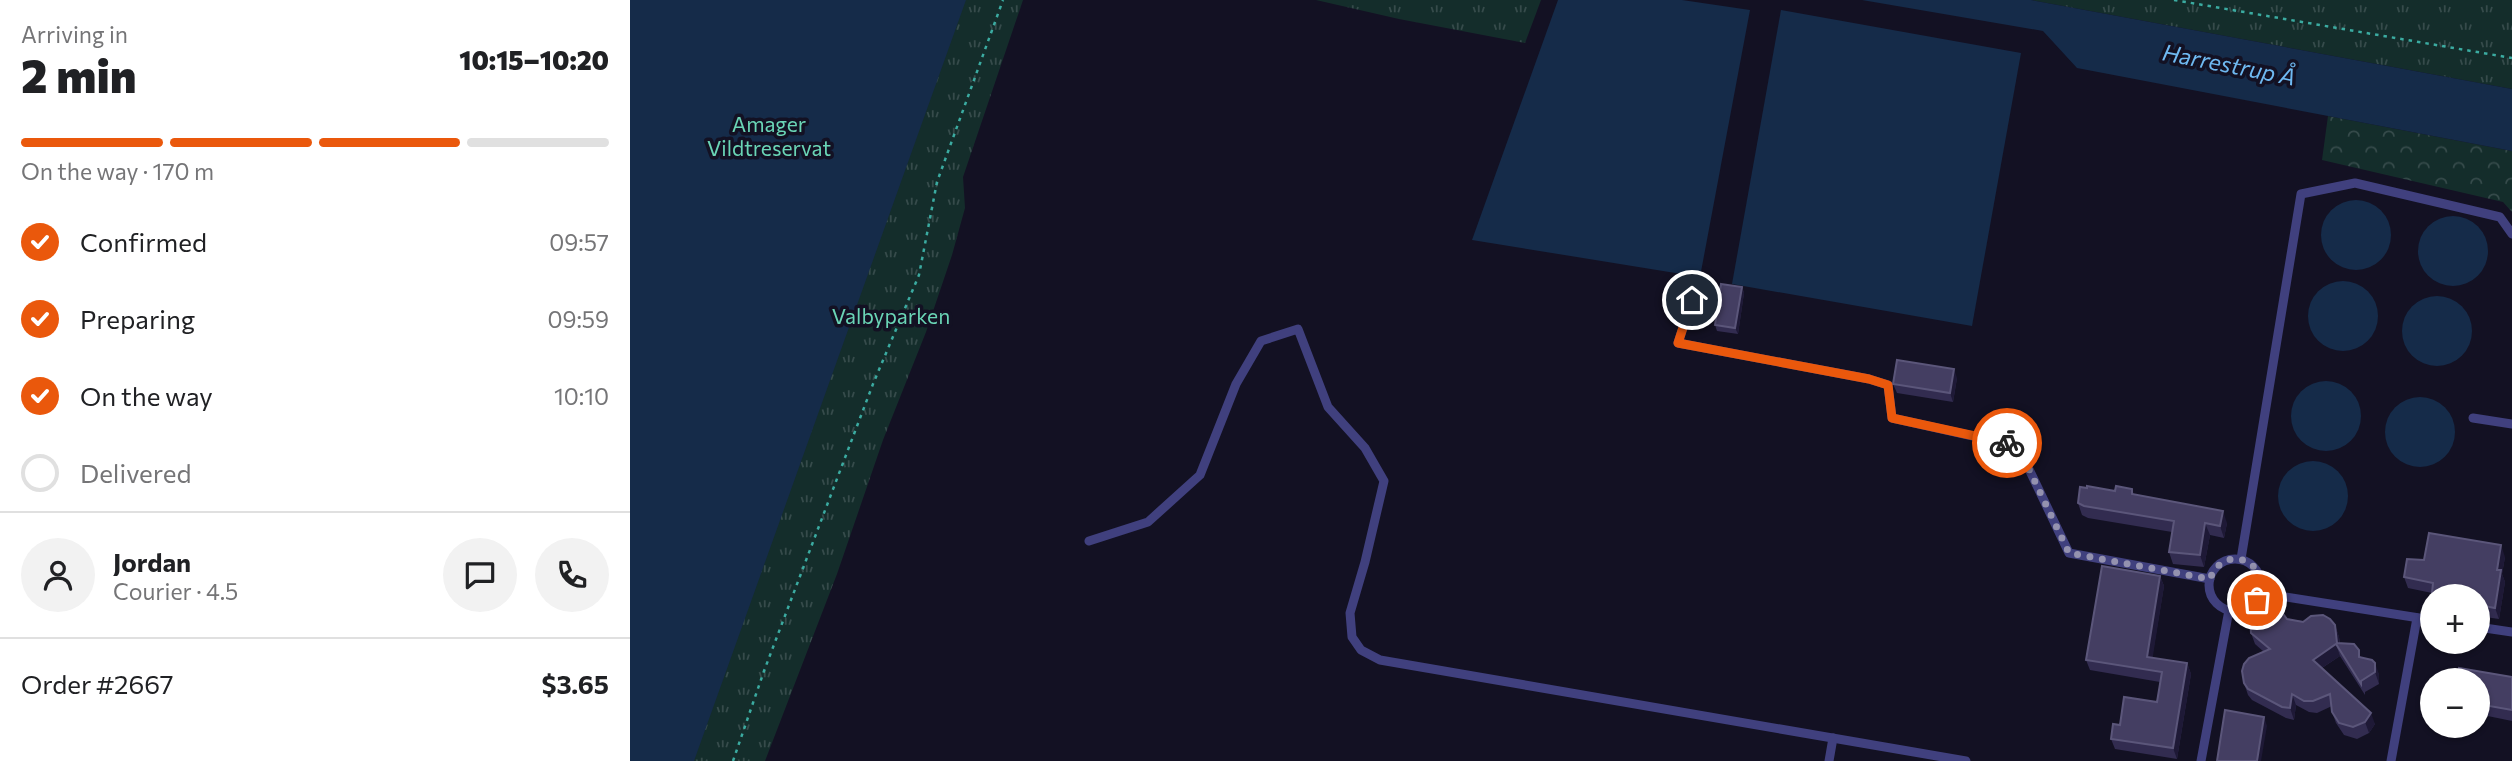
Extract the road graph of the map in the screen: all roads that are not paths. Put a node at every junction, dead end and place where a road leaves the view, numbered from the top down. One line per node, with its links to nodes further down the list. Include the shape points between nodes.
1 (2512, 234): 6 (lane, via 2500,217 2355,183 2301,194)
2 (1692, 300): 7 (lane, via 1678,343 1888,385 1892,418 2018,446 2069,553)
3 (2473, 418): 4 (lane)
4 (2512, 425)
5 (1089, 541): 14 (lane, via 1147,522 1200,475 1236,384 1261,341 1297,329 1328,407 1365,448 1384,481 1350,613 1352,637 1361,650 1380,660)
6 (2241, 559): 7 (lane, via 2225,561); 8 (lane, via 2255,568 2262,584)
7 (2210, 579): 9 (lane, via 2216,602)
8 (2260, 593): 9 (lane, via 2252,606); 10 (lane)
9 (2229, 610): 17 (lane)
10 (2417, 618): 11 (lane); 18 (lane)
11 (2420, 618)
12 (2490, 628): 13 (lane)
13 (2512, 630)
14 (1833, 738): 15 (lane); 16 (lane)
15 (1829, 761)
16 (1966, 761)
17 (2200, 761)
18 (2391, 761)

